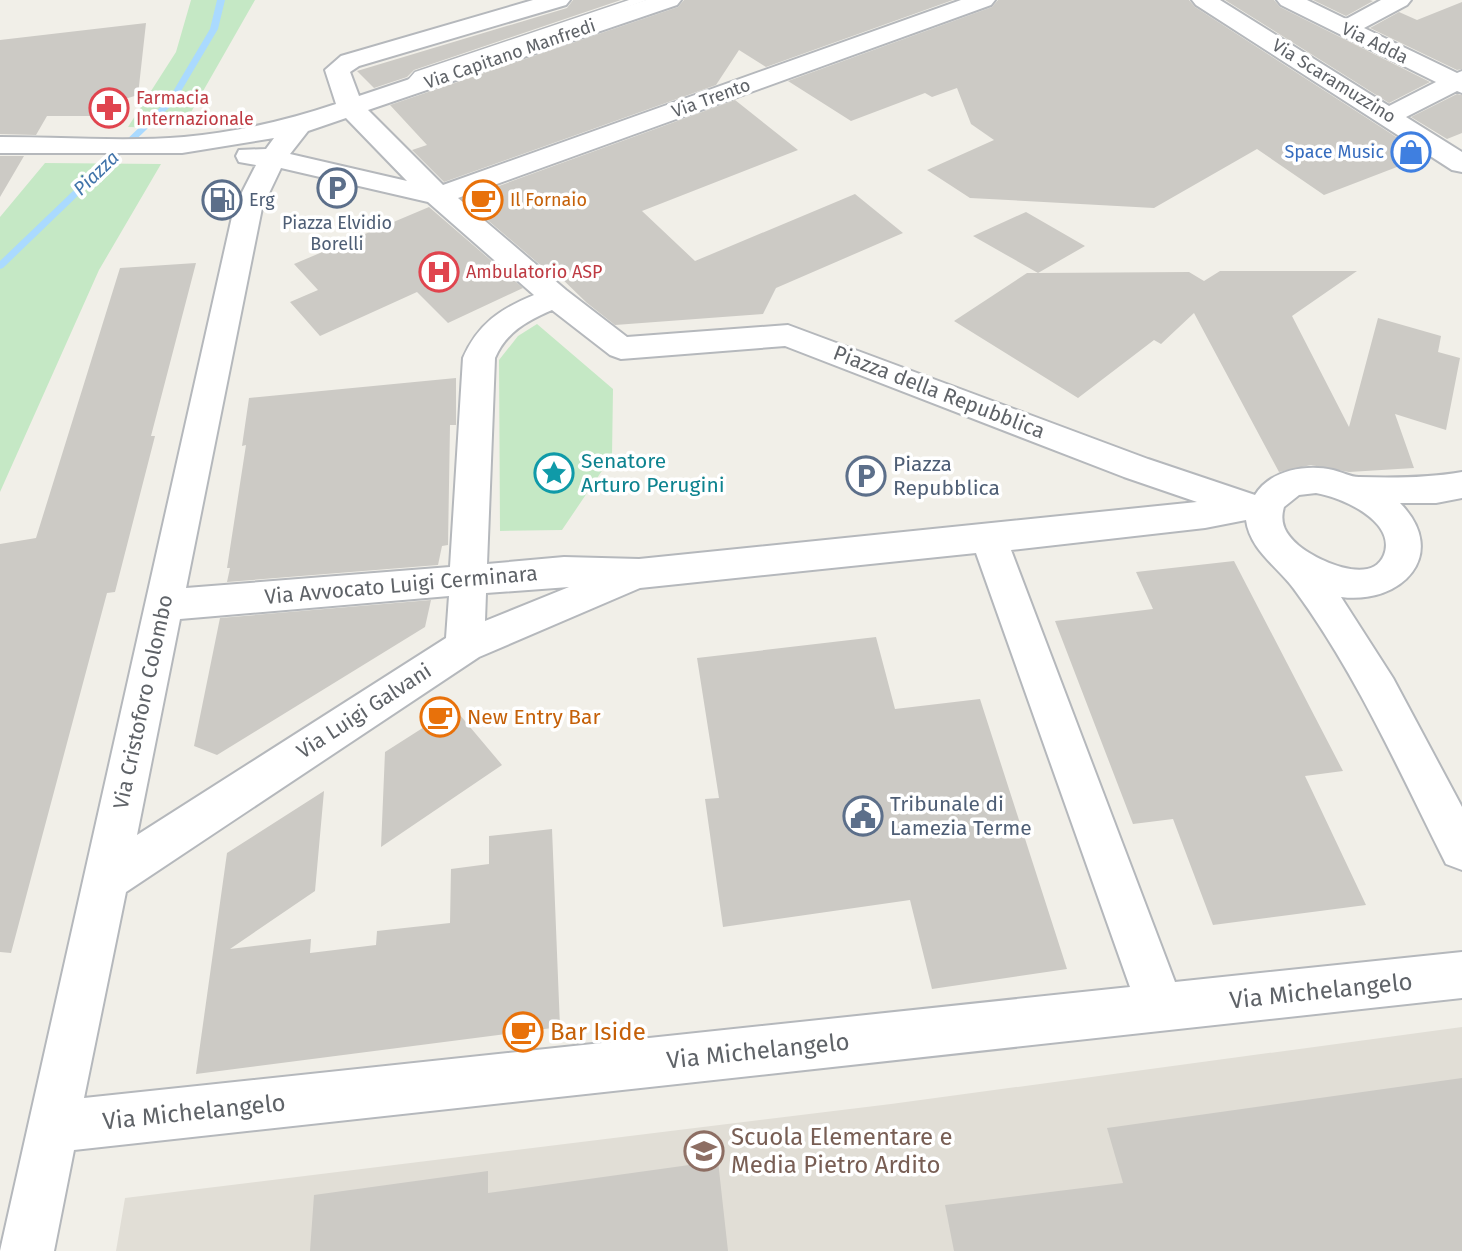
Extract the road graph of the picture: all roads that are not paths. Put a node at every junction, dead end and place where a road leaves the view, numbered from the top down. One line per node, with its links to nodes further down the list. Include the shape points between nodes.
1 (558, 0): 11 (street, via 340,65 337,69)
2 (641, 0): 10 (lane, via 420,75)
3 (669, 0): 10 (street, Via Capitano Manfredi)
4 (983, 0): 18 (street, Via Trento)
5 (1204, 0): 12 (street, Via Scaramuzzino)
6 (1289, 0): 8 (street, Via Adda)
7 (1399, 0): 8 (street)
8 (1346, 28): 9 (street, Via Adda)
9 (1460, 82): 12 (street)
10 (409, 87): 11 (street, Via Capitano Manfredi)
11 (350, 107): 13 (street); 18 (street)
12 (1389, 116): 17 (street, Via Scaramuzzino)
13 (299, 125): 15 (street); 16 (street)
14 (0, 145): 15 (street)
15 (182, 145): 16 (street)
16 (272, 158): 18 (street); 30 (street, Via Cristoforo Colombo, via 248,208)
17 (1462, 164)
18 (438, 196): 19 (street)
19 (555, 297): 22 (street, Piazza della Repubblica, via 621,348 788,335 1136,468); 28 (street, via 503,321 484,343 479,358)
20 (1449, 488): 21 (street); 25 (street)
21 (1354, 489): 22 (street, via 1301,483); 25 (street, via 1390,514 1402,531)
22 (1257, 505): 23 (street); 26 (street, via 1268,536)
23 (1205, 514): 24 (street); 26 (street)
24 (989, 539): 27 (street); 36 (street)
25 (1406, 548): 29 (street, via 1401,563 1389,575)
26 (1290, 560): 29 (street, via 1322,578); 31 (street)
27 (639, 574): 28 (street, Via Avvocato Luigi Cerminara, via 564,572); 32 (street, Via Luigi Galvani)
28 (468, 581): 30 (street, Via Avvocato Luigi Cerminara); 32 (street)
29 (1370, 582): 31 (street)
30 (163, 605): 34 (street, Via Cristoforo Colombo)
31 (1352, 641): 33 (street)
32 (465, 646): 34 (street, Via Luigi Galvani)
33 (1462, 850)
34 (105, 880): 37 (street, Via Cristoforo Colombo)
35 (1462, 975): 36 (street, Via Michelangelo)
36 (1161, 1008): 37 (street, Via Michelangelo)
37 (53, 1127): 38 (street, Via Cristoforo Colombo)
38 (27, 1251)

